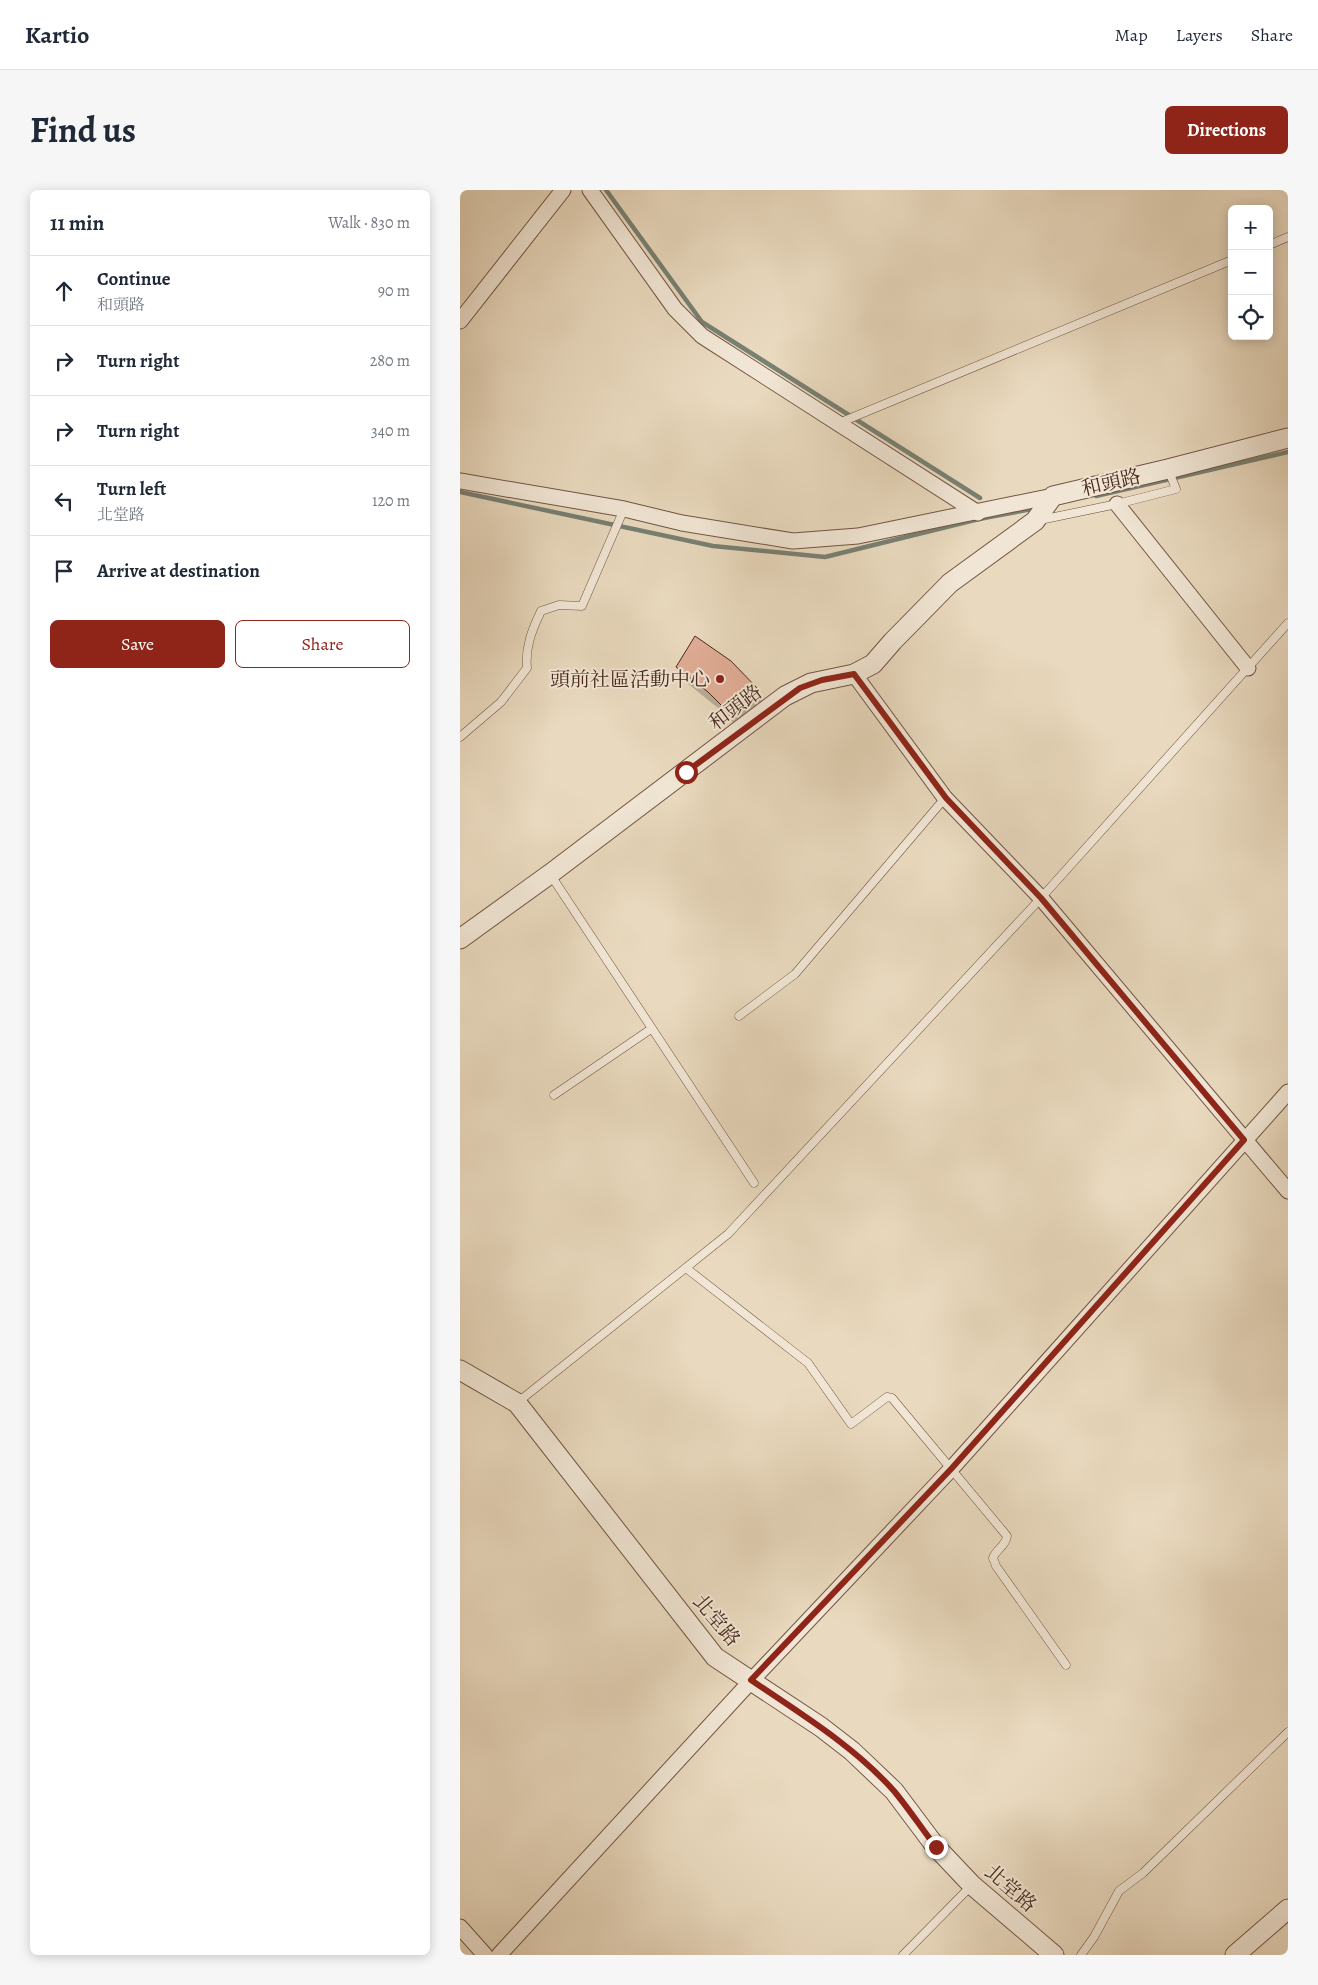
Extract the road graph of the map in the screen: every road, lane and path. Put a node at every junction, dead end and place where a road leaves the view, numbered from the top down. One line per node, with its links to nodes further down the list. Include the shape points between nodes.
1 (563, 190): 6 (street)
2 (590, 190): 7 (street, via 675,309 702,336)
3 (1288, 237): 4 (lane)
4 (1273, 243)
5 (1228, 262): 7 (lane)
6 (460, 321)
7 (838, 424): 14 (street)
8 (1288, 438): 9 (street, 和頭路)
9 (1168, 469): 11 (street, 和頭路); 12 (lane, 和頭路, via 1176,489)
10 (460, 481): 13 (street)
11 (1053, 496): 14 (street); 15 (street, 和頭路)
12 (1117, 504): 15 (lane, 和頭路); 17 (street)
13 (624, 509): 14 (street, via 682,523 793,541 858,536); 19 (lane, via 582,606 559,605 541,611 526,652 527,668 501,702)
14 (978, 513)
15 (1035, 521): 18 (street, 和頭路, via 950,583 873,664)
16 (1288, 623): 17 (lane)
17 (1248, 668): 22 (lane)
18 (854, 674): 20 (street); 21 (street, 和頭路, via 811,683 785,696)
19 (460, 737)
20 (946, 798): 22 (street); 24 (lane, via 795,974)
21 (550, 874): 23 (street, 和頭路); 25 (lane)
22 (1041, 898): 28 (street); 31 (lane, via 728,1234)
23 (460, 939)
24 (739, 1016)
25 (651, 1029): 27 (lane); 29 (lane)
26 (1288, 1092): 28 (street)
27 (554, 1096)
28 (1244, 1140): 30 (street); 34 (street)
29 (754, 1183)
30 (1288, 1191)
31 (686, 1268): 33 (lane); 34 (lane, via 808,1363 851,1424 887,1397 892,1398)
32 (460, 1370): 33 (street, 北堂路)
33 (517, 1403): 36 (street, 北堂路, via 715,1657)
34 (952, 1468): 35 (lane, via 1008,1536 992,1558); 36 (street)
35 (1066, 1665)
36 (751, 1680): 38 (street, 北堂路, via 852,1751 894,1791 936,1847); 42 (street)
37 (1288, 1732): 45 (lane, via 1143,1873 1119,1891)
38 (972, 1885): 43 (lane); 44 (street, 北堂路)
39 (1288, 1909): 46 (street)
40 (460, 1927): 41 (street)
41 (485, 1955)
42 (499, 1955)
43 (903, 1955)
44 (1054, 1955)
45 (1081, 1955)
46 (1235, 1955)

